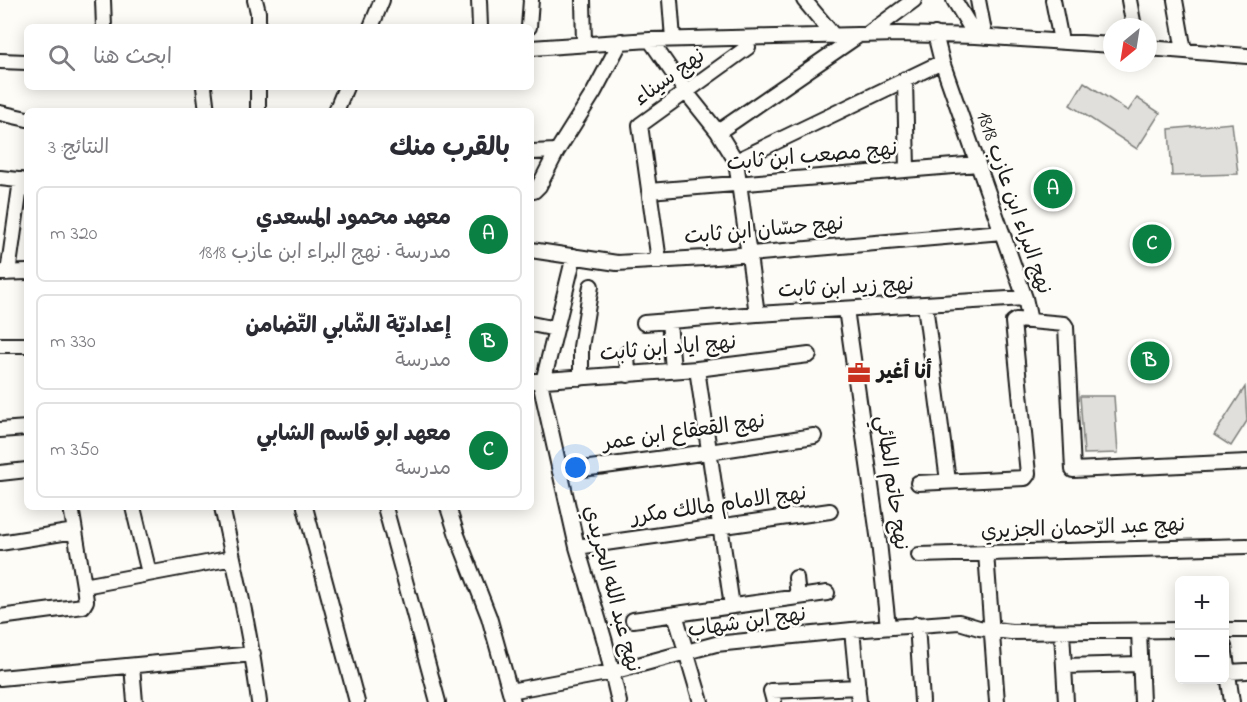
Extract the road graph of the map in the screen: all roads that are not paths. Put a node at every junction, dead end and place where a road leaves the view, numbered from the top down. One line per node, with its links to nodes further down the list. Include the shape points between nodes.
1 (103, 0): 16 (street)
2 (255, 0): 17 (street)
3 (382, 0): 18 (street)
4 (479, 0): 19 (street)
5 (531, 0): 20 (street)
6 (583, 0): 29 (street)
7 (670, 0): 25 (street)
8 (914, 0): 21 (street)
9 (954, 0): 24 (street)
10 (978, 0): 24 (street)
11 (1053, 0): 28 (street)
12 (1129, 0): 15 (street)
13 (1174, 0): 34 (street)
14 (810, 2): 23 (street)
15 (1132, 18)
16 (104, 24)
17 (258, 24)
18 (372, 24)
19 (480, 24)
20 (529, 24)
21 (865, 34): 22 (street); 23 (street); 49 (street)
22 (935, 34): 24 (street); 38 (street, نهج البراء ابن عازب 1818)
23 (834, 36): 25 (street)
24 (980, 37): 28 (street)
25 (673, 39): 26 (street)
26 (650, 40): 27 (street); 43 (street)
27 (621, 41): 29 (street); 50 (street)
28 (1061, 41): 30 (street)
29 (584, 44): 32 (street)
30 (1103, 44)
31 (748, 47): 43 (street, نهج سيناء)
32 (534, 48)
33 (1157, 49): 34 (street)
34 (1184, 51): 35 (street)
35 (1247, 56)
36 (0, 61): 37 (street)
37 (24, 62)
38 (942, 62): 39 (street); 53 (street, نهج البراء ابن عازب 1818)
39 (905, 79): 52 (street); 54 (street)
40 (204, 90): 44 (street)
41 (258, 90): 45 (street)
42 (345, 90): 46 (street)
43 (686, 92): 49 (street); 59 (street, نهج سيناء, via 640,127)
44 (207, 108)
45 (258, 108)
46 (337, 108)
47 (0, 113): 48 (street)
48 (24, 117)
49 (718, 132): 52 (street)
50 (557, 151): 51 (street); 58 (street)
51 (534, 152)
52 (736, 161): 57 (street)
53 (978, 164): 54 (street, نهج مصعب ابن ثابت); 60 (street, نهج البراء ابن عازب 1818)
54 (907, 170): 57 (street, نهج مصعب ابن ثابت)
55 (0, 177): 56 (street)
56 (24, 181): 66 (street)
57 (738, 184): 59 (street, نهج مصعب ابن ثابت); 62 (street)
58 (534, 190)
59 (649, 191): 64 (street, نهج سيناء)
60 (1002, 232): 62 (street, نهج حسّان ابن ثابت); 68 (street, نهج البراء ابن عازب 1818)
61 (534, 250): 63 (street, نهج حسّان ابن ثابت)
62 (748, 254): 64 (street, نهج حسّان ابن ثابت); 71 (street)
63 (574, 256): 64 (street, نهج حسّان ابن ثابت, via 617,263); 76 (street)
64 (658, 261)
65 (24, 272): 66 (street)
66 (4, 273)
67 (591, 286): 84 (street, via 581,347)
68 (1024, 298): 69 (street, نهج زيد ابن ثابت); 73 (street, نهج البراء ابن عازب 1818)
69 (925, 305): 70 (street, نهج زيد ابن ثابت); 94 (street)
70 (846, 309): 71 (street, نهج زيد ابن ثابت); 121 (street, نهج حاتم الطائي)
71 (758, 314): 72 (street, نهج زيد ابن ثابت)
72 (669, 321): 74 (street, نهج زيد ابن ثابت); 82 (street)
73 (1030, 321): 90 (street, via 1066,327 1072,471); 94 (street, نهج البراء ابن عازب 1818, via 1013,322 1027,477)
74 (644, 324)
75 (534, 325): 76 (street)
76 (556, 329): 85 (street)
77 (0, 345): 78 (street)
78 (24, 345)
79 (627, 353): 83 (street)
80 (809, 355): 81 (street, نهج اياد ابن ثابت)
81 (697, 369): 82 (street, نهج اياد ابن ثابت); 89 (street)
82 (674, 370): 83 (street, نهج اياد ابن ثابت)
83 (628, 375): 84 (street, نهج اياد ابن ثابت)
84 (581, 378): 85 (street, نهج اياد ابن ثابت)
85 (538, 382): 92 (street, نهج عبد الله الجريدي)
86 (24, 428): 87 (street)
87 (0, 430)
88 (814, 436): 89 (street, نهج القعقاع ابن عمر)
89 (709, 452): 92 (street, نهج القعقاع ابن عمر); 103 (street)
90 (1247, 462)
91 (24, 470): 93 (street)
92 (560, 471): 107 (street, نهج عبد الله الجريدي)
93 (0, 473)
94 (948, 481): 95 (street, نهج البراء ابن عازب 1818)
95 (918, 483)
96 (72, 510): 104 (street)
97 (134, 510): 111 (street)
98 (223, 510): 110 (street)
99 (306, 510): 143 (street)
100 (386, 510): 144 (street)
101 (449, 510): 140 (street, via 489,617)
102 (830, 511): 103 (street, نهج الامام مالك مكرر)
103 (720, 528): 107 (street, نهج الامام مالك مكرر); 116 (street)
104 (75, 531): 105 (street); 113 (street)
105 (0, 543)
106 (1247, 546): 108 (street, نهج عبد الرّحمان الجزيري)
107 (577, 547): 135 (street, نهج عبد الله الجريدي)
108 (986, 553): 109 (street, نهج عبد الرّحمان الجزيري); 123 (street)
109 (919, 555)
110 (233, 558): 111 (street); 130 (street)
111 (149, 573): 113 (street)
112 (796, 578): 115 (street)
113 (84, 586): 118 (street, via 83,606)
114 (826, 593): 115 (street)
115 (798, 597): 116 (street)
116 (732, 606): 117 (street)
117 (675, 614): 119 (street); 129 (street)
118 (0, 617)
119 (633, 620)
120 (917, 624): 121 (street, نهج ابن شهاب); 123 (street, نهج ابن شهاب, via 960,622); 149 (street)
121 (888, 627): 122 (street, نهج ابن شهاب)
122 (852, 630): 129 (street, نهج ابن شهاب, via 716,644); 139 (street)
123 (993, 630): 128 (street, نهج ابن شهاب); 150 (street)
124 (1175, 630): 127 (street, نهج ابن شهاب)
125 (1229, 630): 126 (street)
126 (1247, 630)
127 (1139, 631): 128 (street, نهج ابن شهاب); 131 (street)
128 (1062, 632): 133 (street)
129 (686, 651): 135 (street, نهج ابن شهاب); 146 (street)
130 (253, 654): 132 (street); 142 (street)
131 (1140, 664): 133 (street); 152 (street)
132 (132, 666): 137 (street); 141 (street)
133 (1065, 666): 151 (street)
134 (1247, 671): 136 (street)
135 (612, 672): 140 (street, نهج ابن شهاب); 145 (street, نهج عبد الله الجريدي)
136 (1229, 672)
137 (0, 678)
138 (1229, 680): 153 (street)
139 (858, 687): 147 (street, via 771,691); 148 (street)
140 (511, 696)
141 (135, 702)
142 (259, 702)
143 (357, 702)
144 (438, 702)
145 (619, 702)
146 (701, 702)
147 (774, 702)
148 (859, 702)
149 (922, 702)
150 (997, 702)
151 (1066, 702)
152 (1142, 702)
153 (1232, 702)

